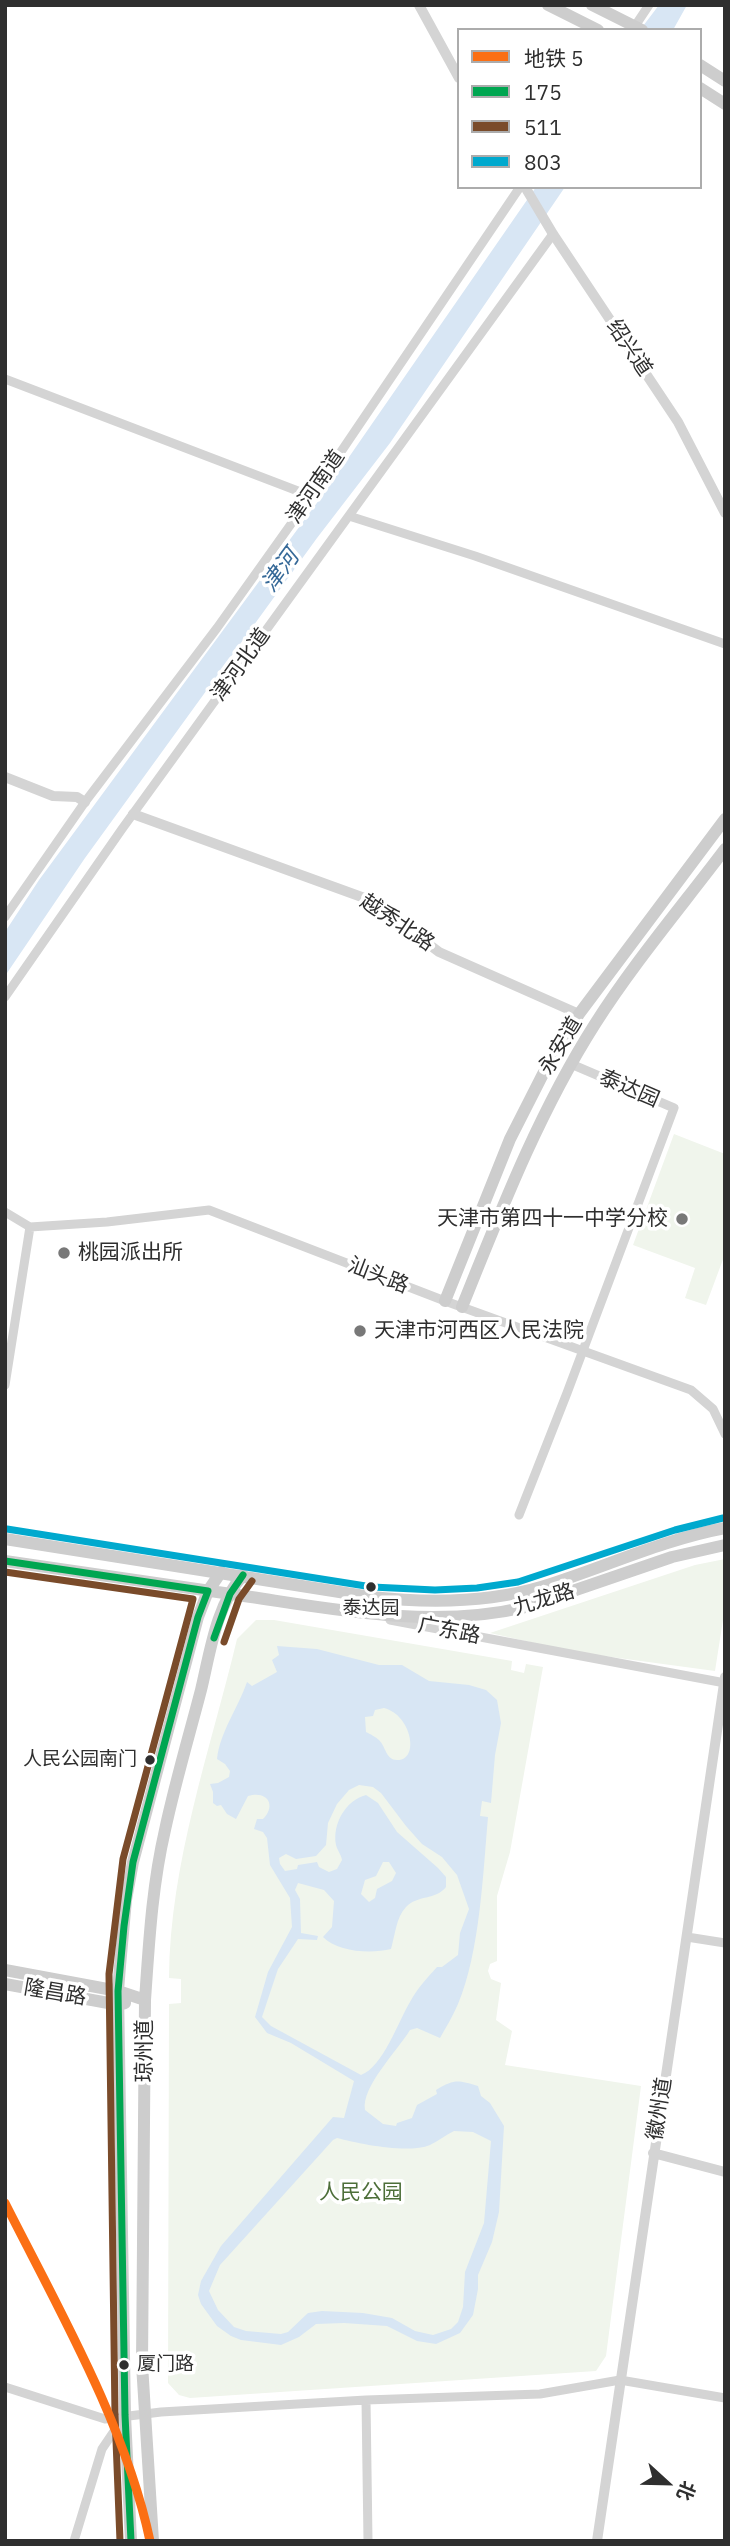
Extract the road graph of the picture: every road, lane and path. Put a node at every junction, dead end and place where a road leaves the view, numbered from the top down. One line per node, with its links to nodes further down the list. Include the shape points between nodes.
1 (419, 5): 8 (street)
2 (548, 5): 5 (main road)
3 (592, 5): 6 (main road)
4 (649, 5): 6 (street)
5 (594, 28)
6 (638, 28)
7 (702, 66): 9 (main road)
8 (457, 74)
9 (725, 81)
10 (702, 89): 11 (main road)
11 (725, 104)
12 (519, 189): 16 (street, 津河南道)
13 (526, 189): 14 (street, 绍兴道)
14 (553, 234): 17 (street, 绍兴道, via 678,422); 18 (street, 津河北道)
15 (5, 379): 16 (street)
16 (311, 496): 21 (street, 津河南道)
17 (725, 513)
18 (349, 516): 19 (street); 22 (street, 津河北道)
19 (725, 644)
20 (5, 777): 21 (street, via 53,796 78,797)
21 (89, 805): 25 (street, 津河南道)
22 (133, 814): 26 (street, 津河北道); 27 (street, 越秀北路, via 370,900 439,952)
23 (725, 818): 27 (main road, 永安道)
24 (725, 849): 28 (main road, 永安道, via 596,1023)
25 (5, 917)
26 (5, 997)
27 (579, 1014): 31 (main road, 永安道, via 510,1139)
28 (571, 1064): 32 (main road, 永安道, via 502,1206); 33 (street, 泰达园, via 674,1108)
29 (5, 1212): 30 (street)
30 (30, 1227): 31 (street, 汕头路, via 209,1210); 34 (street)
31 (445, 1301): 32 (street, 汕头路)
32 (462, 1307): 33 (street, 汕头路)
33 (582, 1350): 35 (street, 汕头路, via 691,1390 713,1409); 36 (street, 泰达园)
34 (5, 1385)
35 (725, 1434)
36 (519, 1515)
37 (725, 1528): 42 (main road, 九龙路, via 514,1594 427,1601 371,1597)
38 (5, 1539): 41 (main road)
39 (725, 1545): 45 (main road, 九龙路, via 507,1612 424,1617)
40 (5, 1561): 43 (main road, 广东路)
41 (221, 1572): 42 (main road); 43 (main road)
42 (243, 1575): 44 (main road, 琼州道)
43 (208, 1591): 44 (main road, 广东路); 52 (main road, 琼州道, via 132,1862)
44 (230, 1594): 45 (main road, 广东路); 53 (main road, 琼州道, via 218,1622 164,1832 153,1898)
45 (357, 1614): 47 (street, 广东路)
46 (725, 1677): 47 (street, 徽州道)
47 (724, 1683): 48 (street, 徽州道)
48 (687, 1937): 49 (street); 55 (street, 徽州道)
49 (725, 1943)
50 (5, 1970): 52 (main road)
51 (5, 1984): 54 (main road, 隆昌路)
52 (118, 1991): 53 (main road); 54 (main road, 琼州道)
53 (145, 2000): 54 (main road, 隆昌路); 61 (main road, 琼州道)
54 (119, 2005): 62 (main road, 琼州道)
55 (653, 2153): 56 (street); 57 (street, 徽州道)
56 (725, 2172)
57 (620, 2380): 59 (street); 60 (street, via 540,2394); 67 (street, 徽州道)
58 (5, 2387): 62 (street, via 104,2419)
59 (725, 2398)
60 (366, 2400): 61 (street); 66 (street)
61 (144, 2413): 62 (street); 65 (main road, 琼州道)
62 (125, 2414): 63 (street, via 99,2456); 64 (main road, 琼州道)
63 (74, 2541)
64 (131, 2541)
65 (153, 2541)
66 (368, 2541)
67 (597, 2541)

